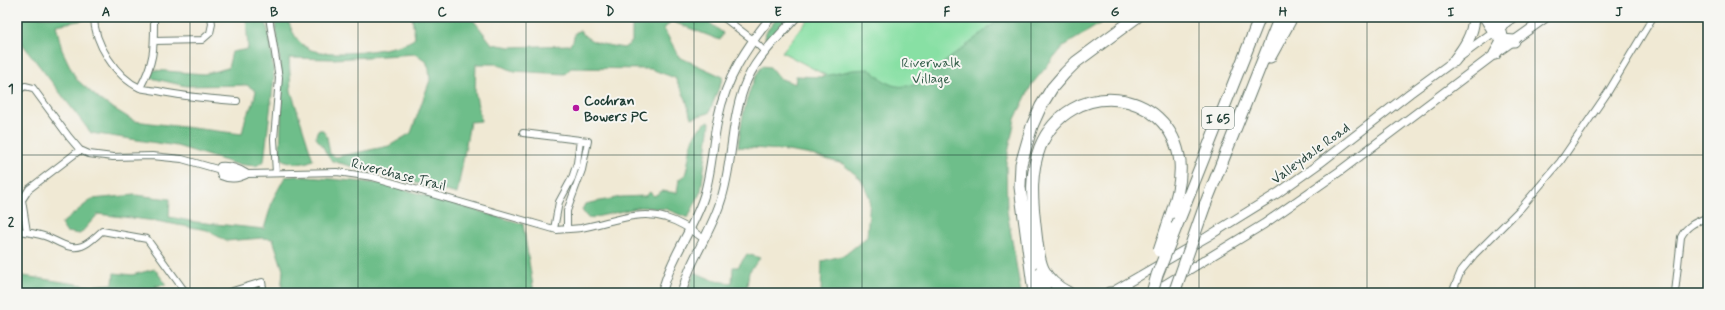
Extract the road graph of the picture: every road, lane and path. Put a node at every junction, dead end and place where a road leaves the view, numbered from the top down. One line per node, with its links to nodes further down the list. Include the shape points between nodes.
1 (94, 17): 25 (street, via 100,45 106,57 121,74)
2 (154, 17): 20 (street)
3 (211, 17): 20 (street, via 210,33 202,40)
4 (269, 17): 33 (street, via 279,78 274,139)
5 (723, 17): 19 (street)
6 (771, 17): 19 (main road)
7 (796, 17): 21 (main road)
8 (1137, 17): 49 (highway, via 1065,73 1052,88 1032,126 1021,164 1020,187)
9 (1260, 17): 36 (highway, I 65)
10 (1280, 17): 24 (highway, I 65)
11 (1292, 17): 24 (highway)
12 (1474, 17): 23 (highway, via 1468,42)
13 (1485, 17): 18 (highway)
14 (1495, 17): 18 (highway)
15 (1514, 17): 18 (main road, Valleydale Road)
16 (1547, 17): 18 (main road, Valleydale Road)
17 (1653, 17): 55 (street, via 1608,92 1560,162 1521,208 1474,255 1461,271)
18 (1503, 35): 22 (highway); 23 (main road, Valleydale Road)
19 (753, 40): 21 (street); 39 (main road, via 736,65 723,98 704,197)
20 (154, 41): 25 (street, via 149,71)
21 (765, 52): 42 (main road, via 757,61 744,86 725,188)
22 (1495, 54): 53 (main road, via 1340,171 1264,224)
23 (1454, 61): 52 (main road, Valleydale Road, via 1272,197 1207,238)
24 (1257, 73): 54 (highway, I 65, bridge, via 1205,205)
25 (140, 88): 27 (street, via 169,94)
26 (17, 91): 30 (street, via 25,86 33,88)
27 (237, 101)
28 (523, 133): 29 (street)
29 (580, 140): 37 (street, via 577,163 559,202); 38 (street, via 588,141 582,170 567,212)
30 (80, 150): 31 (street, via 89,154 113,157 152,156 182,159); 41 (street, via 29,189 22,200)
31 (218, 170): 32 (street, via 221,176); 32 (street, Riverchase Trail, via 220,166)
32 (231, 173): 34 (street, via 239,168); 34 (street, Riverchase Trail, via 237,179)
33 (276, 173): 34 (street, Riverchase Trail); 37 (street, Riverchase Trail, via 337,172 373,177)
34 (247, 174)
35 (1708, 217): 56 (street, via 1691,224 1683,232)
36 (1174, 221): 43 (highway, via 1180,162 1173,140 1163,124 1149,112 1128,102 1097,99 1061,116 1050,129 1036,161 1032,196); 53 (highway, I 65, bridge)
37 (554, 229): 38 (street, Riverchase Trail)
38 (567, 229): 39 (street, Riverchase Trail, via 644,215 668,218)
39 (690, 229): 42 (street, Riverchase Trail); 47 (main road, via 671,267)
40 (17, 232): 41 (street)
41 (27, 232): 44 (street, via 46,236 62,246 73,247 87,243 102,232 147,239)
42 (704, 239): 48 (main road)
43 (1041, 267): 50 (highway); 51 (highway, via 1051,282)
44 (188, 293)
45 (226, 293): 46 (street, via 262,282)
46 (264, 293)
47 (662, 293)
48 (682, 293)
49 (1034, 293)
50 (1045, 293)
51 (1069, 293)
52 (1110, 293)
53 (1151, 293)
54 (1174, 293)
55 (1452, 293)
56 (1675, 293)

